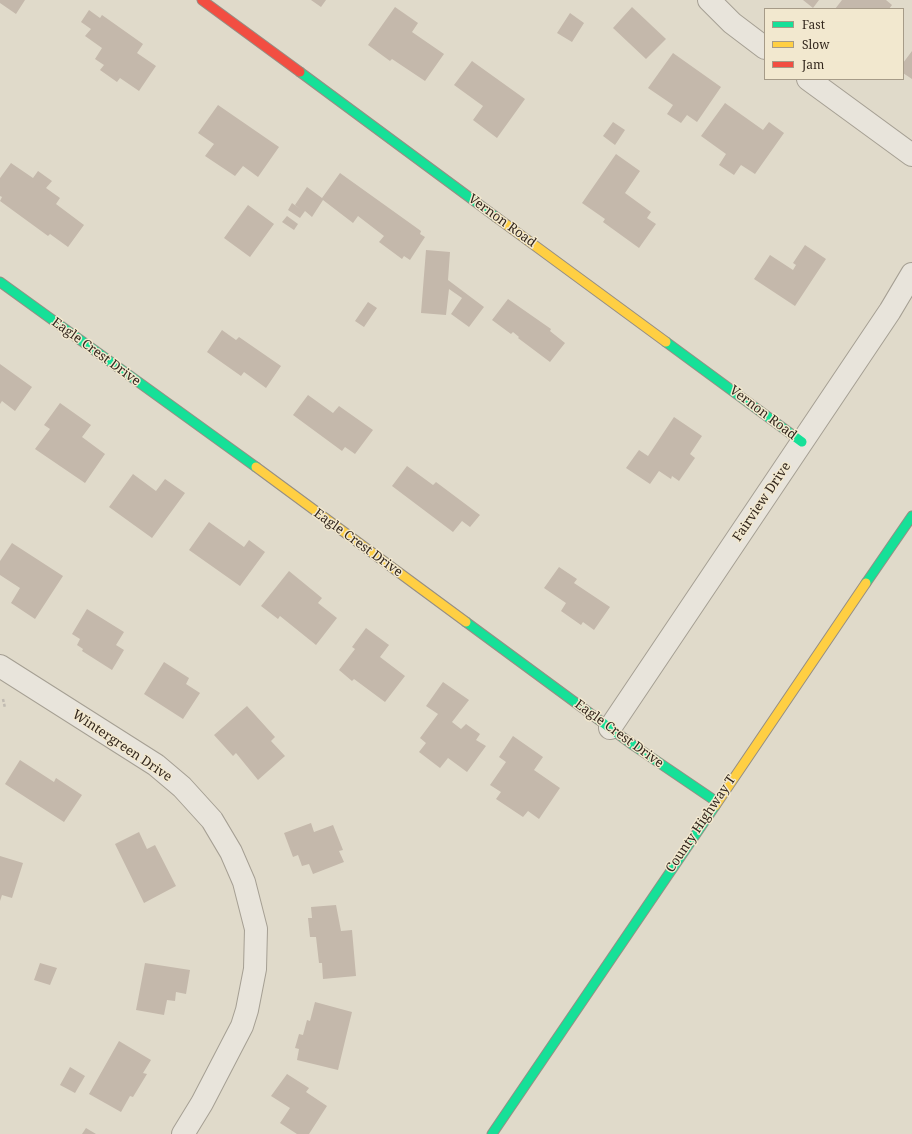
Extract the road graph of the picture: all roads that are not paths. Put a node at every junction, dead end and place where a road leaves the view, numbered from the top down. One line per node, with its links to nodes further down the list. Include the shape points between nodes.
1 (202, 0): 8 (street, Vernon Road)
2 (709, 0): 3 (street, via 732,23)
3 (764, 47)
4 (809, 80): 5 (street)
5 (912, 155)
6 (912, 274): 8 (street, Fairview Drive)
7 (0, 282): 11 (street, Eagle Crest Drive)
8 (802, 442): 11 (street, Fairview Drive)
9 (912, 516): 12 (street, County Highway T)
10 (0, 666): 13 (street, Wintergreen Drive, via 156,765 182,787 212,820 231,852 244,882 256,929 255,969 247,1010 242,1026)
11 (610, 728): 12 (street, Eagle Crest Drive)
12 (717, 802): 14 (street, County Highway T)
13 (183, 1134)
14 (492, 1134)

